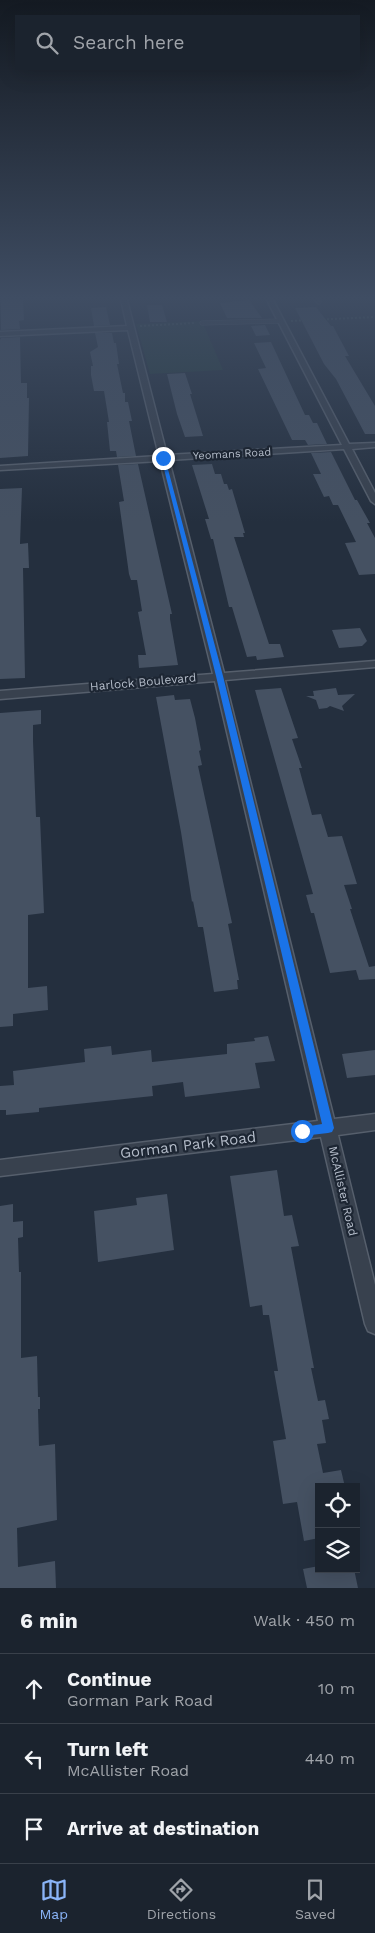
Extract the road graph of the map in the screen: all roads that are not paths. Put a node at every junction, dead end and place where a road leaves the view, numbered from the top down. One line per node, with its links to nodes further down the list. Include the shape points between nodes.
1 (142, 374): 5 (street, McAllister Road)
2 (308, 374): 4 (street)
3 (375, 445): 4 (street, Yeomans Road)
4 (346, 447): 5 (street, Yeomans Road); 7 (street)
5 (163, 458): 6 (street, Yeomans Road); 9 (street, McAllister Road)
6 (0, 468)
7 (375, 501)
8 (375, 664): 9 (street, Harlock Boulevard)
9 (219, 676): 10 (street, Harlock Boulevard); 12 (street, McAllister Road)
10 (0, 695)
11 (375, 1122): 12 (street, Gorman Park Road)
12 (328, 1128): 13 (street, Gorman Park Road); 14 (street, McAllister Road)
13 (0, 1168)
14 (375, 1324)

